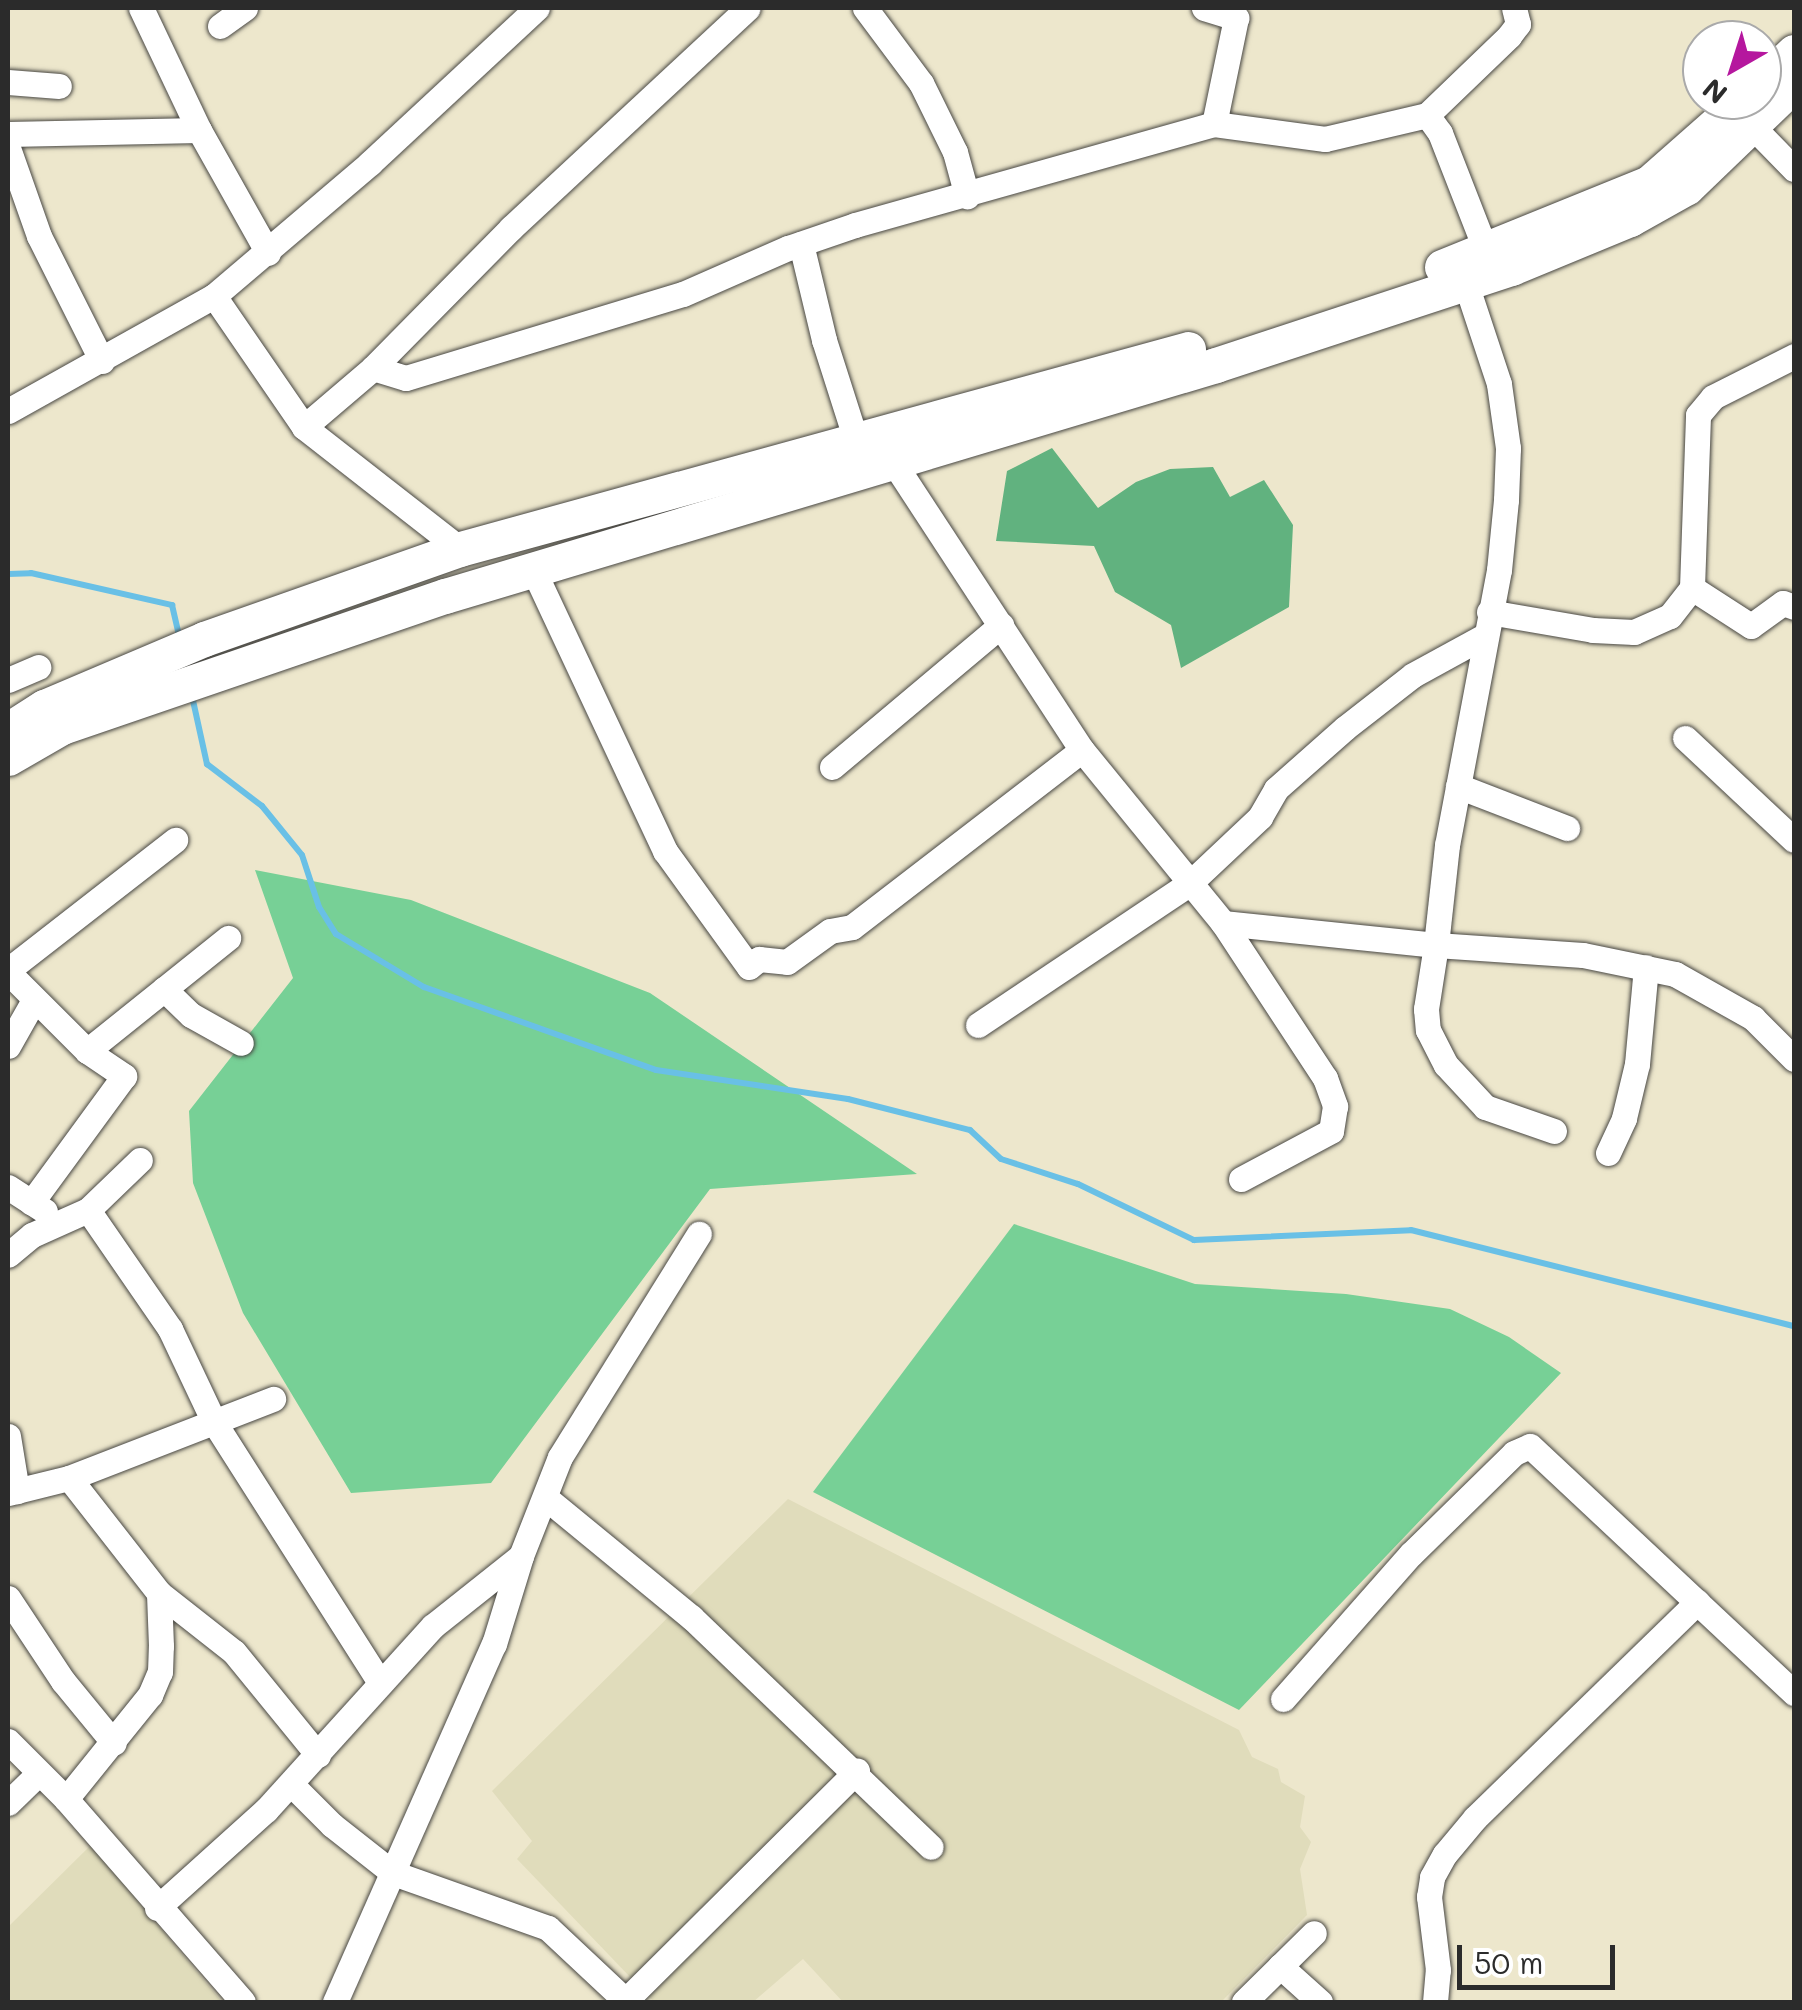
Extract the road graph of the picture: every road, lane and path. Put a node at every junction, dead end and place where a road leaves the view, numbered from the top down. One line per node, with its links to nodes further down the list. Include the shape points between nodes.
1 (141, 8): 16 (street)
2 (245, 8): 8 (street)
3 (537, 8): 23 (street)
4 (748, 8): 28 (street, via 510,228)
5 (865, 8): 20 (street, via 921,82 955,152)
6 (1204, 8): 15 (street, via 1236,18)
7 (1514, 8): 11 (street, via 1518,24 1509,36)
8 (220, 26)
9 (8, 82): 10 (street)
10 (60, 86)
11 (1427, 115): 15 (street, via 1325,139); 22 (street)
12 (1737, 120): 22 (main road, via 1649,183)
13 (1741, 120): 24 (main road, via 1687,187 1587,238)
14 (1753, 120): 19 (street)
15 (1214, 124): 20 (street)
16 (199, 130): 17 (street); 23 (street)
17 (8, 134)
18 (8, 148): 27 (street, via 25,204)
19 (1794, 169)
20 (966, 196): 21 (street)
21 (801, 244): 28 (street, via 684,294 406,378); 31 (street)
22 (1486, 251): 31 (main road, via 1234,337)
23 (268, 253): 25 (street)
24 (1466, 284): 32 (main road); 39 (street, via 1499,384 1508,448 1499,570)
25 (214, 296): 27 (street); 30 (street)
26 (1794, 356): 35 (street, via 1713,397 1698,415)
27 (102, 361): 29 (street)
28 (373, 368): 30 (street)
29 (8, 410)
30 (304, 426): 33 (street)
31 (856, 440): 33 (main road)
32 (892, 460): 34 (main road); 38 (street)
33 (460, 549): 37 (main road)
34 (532, 568): 40 (main road); 46 (street, via 664,852 749,966 759,959 787,962 830,930 852,927)
35 (1692, 588): 36 (street, via 1752,626 1782,603); 39 (street, via 1670,616 1634,632)
36 (1794, 607)
37 (272, 616): 40 (main road); 43 (main road, via 204,639)
38 (1001, 624): 46 (street); 48 (street)
39 (1487, 624): 49 (street); 53 (street, via 1345,728 1276,789 1260,816)
40 (290, 650): 43 (main road, via 222,675)
41 (38, 666): 42 (street)
42 (8, 680)
43 (110, 694): 44 (main road, via 44,706); 47 (main road)
44 (8, 730)
45 (1686, 738): 52 (street)
46 (1082, 750): 53 (street)
47 (8, 758)
48 (832, 767)
49 (1458, 786): 50 (street); 56 (street)
50 (1567, 828)
51 (175, 840): 58 (street)
52 (1794, 840)
53 (1189, 884): 54 (street); 61 (street)
54 (1223, 923): 56 (street); 69 (street, via 1310,1050 1336,1106 1332,1131)
55 (228, 938): 59 (street)
56 (1436, 944): 57 (street, via 1583,955); 66 (street, via 1426,1008 1428,1030 1446,1065 1485,1107)
57 (1646, 968): 65 (street, via 1724,998); 67 (street, via 1637,1064)
58 (8, 971): 60 (street)
59 (164, 990): 62 (street, via 191,1015); 64 (street)
60 (34, 1000): 63 (street); 64 (street)
61 (978, 1025)
62 (241, 1043)
63 (8, 1046)
64 (87, 1052): 71 (street, via 124,1076)
65 (1794, 1059)
66 (1554, 1131)
67 (1608, 1153)
68 (140, 1160): 72 (street)
69 (1241, 1179)
70 (8, 1187): 71 (street)
71 (30, 1203): 73 (street)
72 (88, 1210): 73 (street); 77 (street, via 170,1329)
73 (64, 1222): 75 (street, via 32,1235)
74 (700, 1234): 81 (street, via 560,1457)
75 (8, 1255)
76 (273, 1399): 77 (street)
77 (214, 1422): 79 (street); 86 (street)
78 (8, 1436): 80 (street)
79 (69, 1478): 80 (street); 83 (street)
80 (12, 1492)
81 (546, 1498): 82 (street); 92 (street, via 691,1616)
82 (521, 1556): 86 (street, via 433,1626); 98 (street, via 494,1644)
83 (159, 1592): 90 (street, via 160,1672); 91 (street, via 234,1652)
84 (8, 1598): 90 (street)
85 (1696, 1602): 87 (street); 88 (street, via 1536,1450 1523,1447 1411,1554); 107 (street, via 1445,1854 1429,1897)
86 (380, 1683): 91 (street)
87 (1794, 1693)
88 (1283, 1698)
89 (8, 1741): 93 (street)
90 (114, 1744): 95 (street)
91 (318, 1754): 94 (street)
92 (857, 1771): 97 (street); 104 (street)
93 (40, 1773): 95 (street); 96 (street)
94 (291, 1784): 98 (street); 99 (street)
95 (66, 1800): 99 (street)
96 (8, 1803)
97 (931, 1847)
98 (393, 1873): 103 (street); 104 (street, via 548,1928)
99 (157, 1908): 102 (street)
100 (1314, 1933): 101 (street)
101 (1280, 1966): 105 (street); 106 (street)
102 (243, 2002)
103 (334, 2002)
104 (626, 2002)
105 (1244, 2002)
106 (1320, 2002)
107 (1436, 2002)

